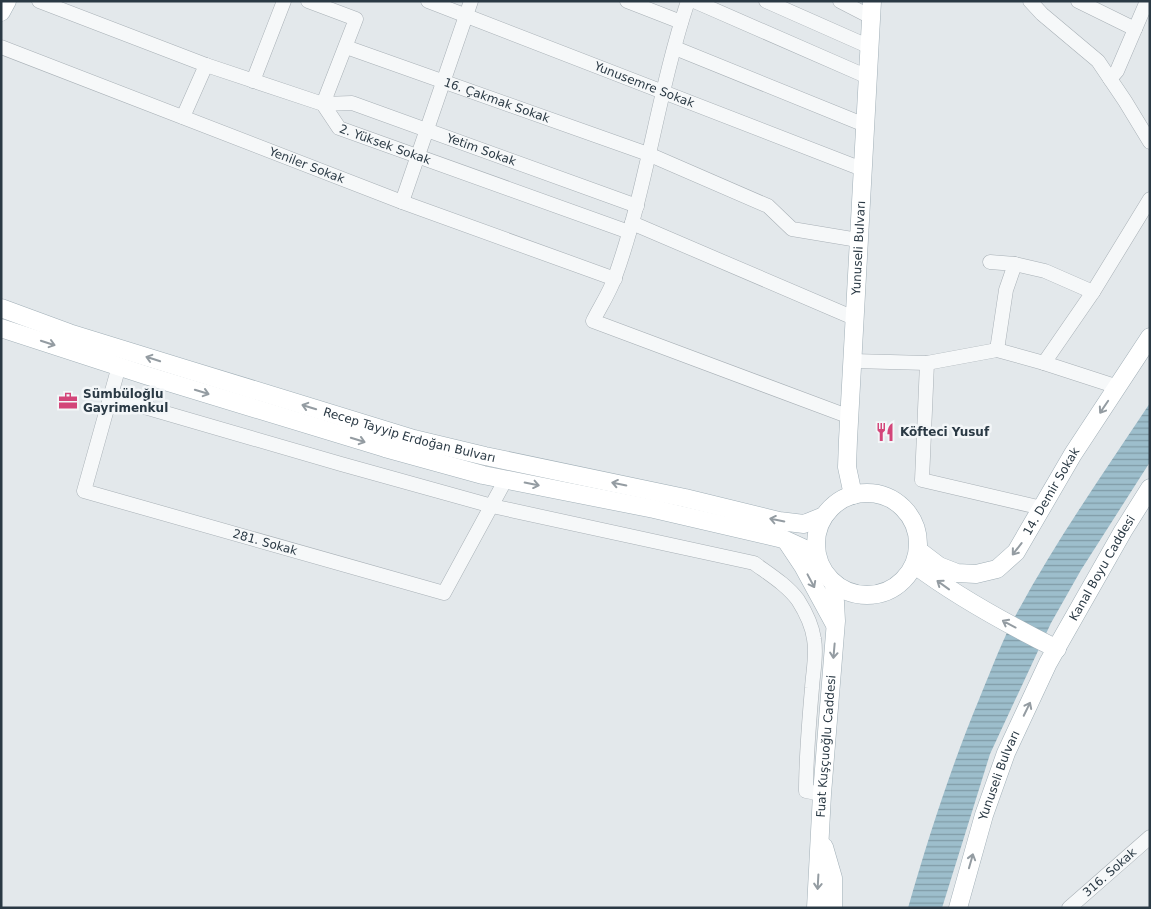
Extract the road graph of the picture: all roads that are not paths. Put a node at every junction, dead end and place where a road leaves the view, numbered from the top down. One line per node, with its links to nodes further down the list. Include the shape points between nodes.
1 (7, 1): 16 (main road)
2 (39, 1): 24 (street)
3 (284, 1): 27 (street)
4 (308, 1): 21 (street, via 356,20)
5 (428, 1): 17 (street, Yunusemre Sokak)
6 (471, 1): 17 (street)
7 (627, 1): 18 (street)
8 (688, 1): 18 (street)
9 (694, 1): 25 (street)
10 (766, 1): 22 (street)
11 (840, 1): 15 (street)
12 (1030, 1): 26 (street, via 1098,61)
13 (1078, 1): 19 (street)
14 (1147, 1): 19 (street)
15 (872, 9): 22 (main road, Yunuseli Bulvarı)
16 (1, 12)
17 (466, 16): 28 (street); 29 (street, Yunusemre Sokak)
18 (681, 22): 23 (street)
19 (1136, 29): 26 (street, via 1117,71)
20 (1, 47): 31 (street, Yeniler Sokak)
21 (346, 47): 28 (street, 16. Çakmak Sokak); 30 (street)
22 (870, 47): 25 (main road, Yunuseli Bulvarı)
23 (675, 48): 29 (street); 32 (street)
24 (206, 65): 27 (street); 31 (street)
25 (868, 77): 32 (main road, Yunuseli Bulvarı)
26 (1110, 79): 34 (street)
27 (253, 81): 30 (street)
28 (443, 82): 33 (street); 35 (street, 16. Çakmak Sokak)
29 (663, 92): 35 (street); 37 (street, Yunusemre Sokak)
30 (323, 104): 33 (street, Yetim Sokak, via 352,103); 36 (street, 2. Yüksek Sokak, via 339,128)
31 (183, 117): 39 (street, Yeniler Sokak)
32 (865, 125): 37 (main road, Yunuseli Bulvarı)
33 (427, 130): 36 (street); 40 (street, Yetim Sokak)
34 (1150, 142)
35 (648, 154): 40 (street); 42 (street, 16. Çakmak Sokak, via 768,206 792,229)
36 (418, 156): 39 (street); 41 (street, 2. Yüksek Sokak)
37 (862, 169): 42 (main road, Yunuseli Bulvarı)
38 (1150, 199): 46 (street)
39 (402, 202): 45 (street, Yeniler Sokak)
40 (637, 206): 41 (street)
41 (630, 228): 45 (street); 48 (street, 2. Yüksek Sokak)
42 (858, 240): 48 (main road, Yunuseli Bulvarı)
43 (990, 262): 44 (street)
44 (1015, 264): 46 (street, via 1045,271); 51 (street, via 1006,290)
45 (615, 279): 58 (street, via 593,322)
46 (1093, 292): 54 (street)
47 (1, 308): 64 (main road, Recep Tayyip Erdoğan Bulvarı, one-way to 47, via 804,524 779,521 485,456 395,433 226,382 69,333)
48 (854, 318): 52 (main road, Yunuseli Bulvarı)
49 (1, 328): 55 (main road, Recep Tayyip Erdoğan Bulvarı, one-way to 55)
50 (1150, 337): 56 (main road, 14. Demir Sokak)
51 (996, 350): 53 (street); 54 (street)
52 (853, 361): 53 (street); 58 (main road, Yunuseli Bulvarı)
53 (927, 363): 63 (street, via 922,480)
54 (1044, 363): 56 (street)
55 (119, 366): 57 (street, 281. Sokak); 59 (main road, Recep Tayyip Erdoğan Bulvarı, one-way to 59, via 385,448)
56 (1118, 386): 63 (main road, 14. Demir Sokak, one-way to 63)
57 (110, 397): 62 (street); 62 (street, 281. Sokak, via 84,491 444,593)
58 (850, 417): 61 (main road, Yunuseli Bulvarı, via 847,467)
59 (506, 479): 62 (street, 281. Sokak); 65 (main road, Recep Tayyip Erdoğan Bulvarı, one-way to 65, via 654,508)
60 (1150, 488): 70 (main road, Kanal Boyu Caddesi)
61 (853, 495): 64 (main road, via 841,500); 66 (main road, via 880,494 899,504 914,524 918,540)
62 (492, 506): 71 (street, via 754,563 785,586 798,600 814,637 816,655 806,791)
63 (1042, 508): 66 (main road, 14. Demir Sokak, one-way to 66, via 1016,552 997,569 976,574 957,573)
64 (824, 516): 67 (main road, via 816,539)
65 (785, 540): 67 (main road, Recep Tayyip Erdoğan Bulvarı, via 806,550); 69 (main road, one-way to 69)
66 (917, 558): 68 (main road, via 910,573 898,585 880,594 858,595); 70 (main road, one-way to 66, via 950,590)
67 (818, 562): 68 (main road)
68 (834, 584): 69 (main road, Fuat Kuşçuoğlu Caddesi)
69 (836, 626): 71 (main road, Fuat Kuşçuoğlu Caddesi, one-way to 71)
70 (1051, 646): 76 (main road, Yunuseli Bulvarı, one-way to 70, via 1006,752)
71 (822, 794): 72 (main road, Fuat Kuşçuoğlu Caddesi)
72 (820, 832): 74 (main road, Fuat Kuşçuoğlu Caddesi, one-way to 74); 75 (main road, via 833,878)
73 (1150, 837): 77 (street, 316. Sokak)
74 (816, 908)
75 (833, 908)
76 (958, 908)
77 (1069, 908)

